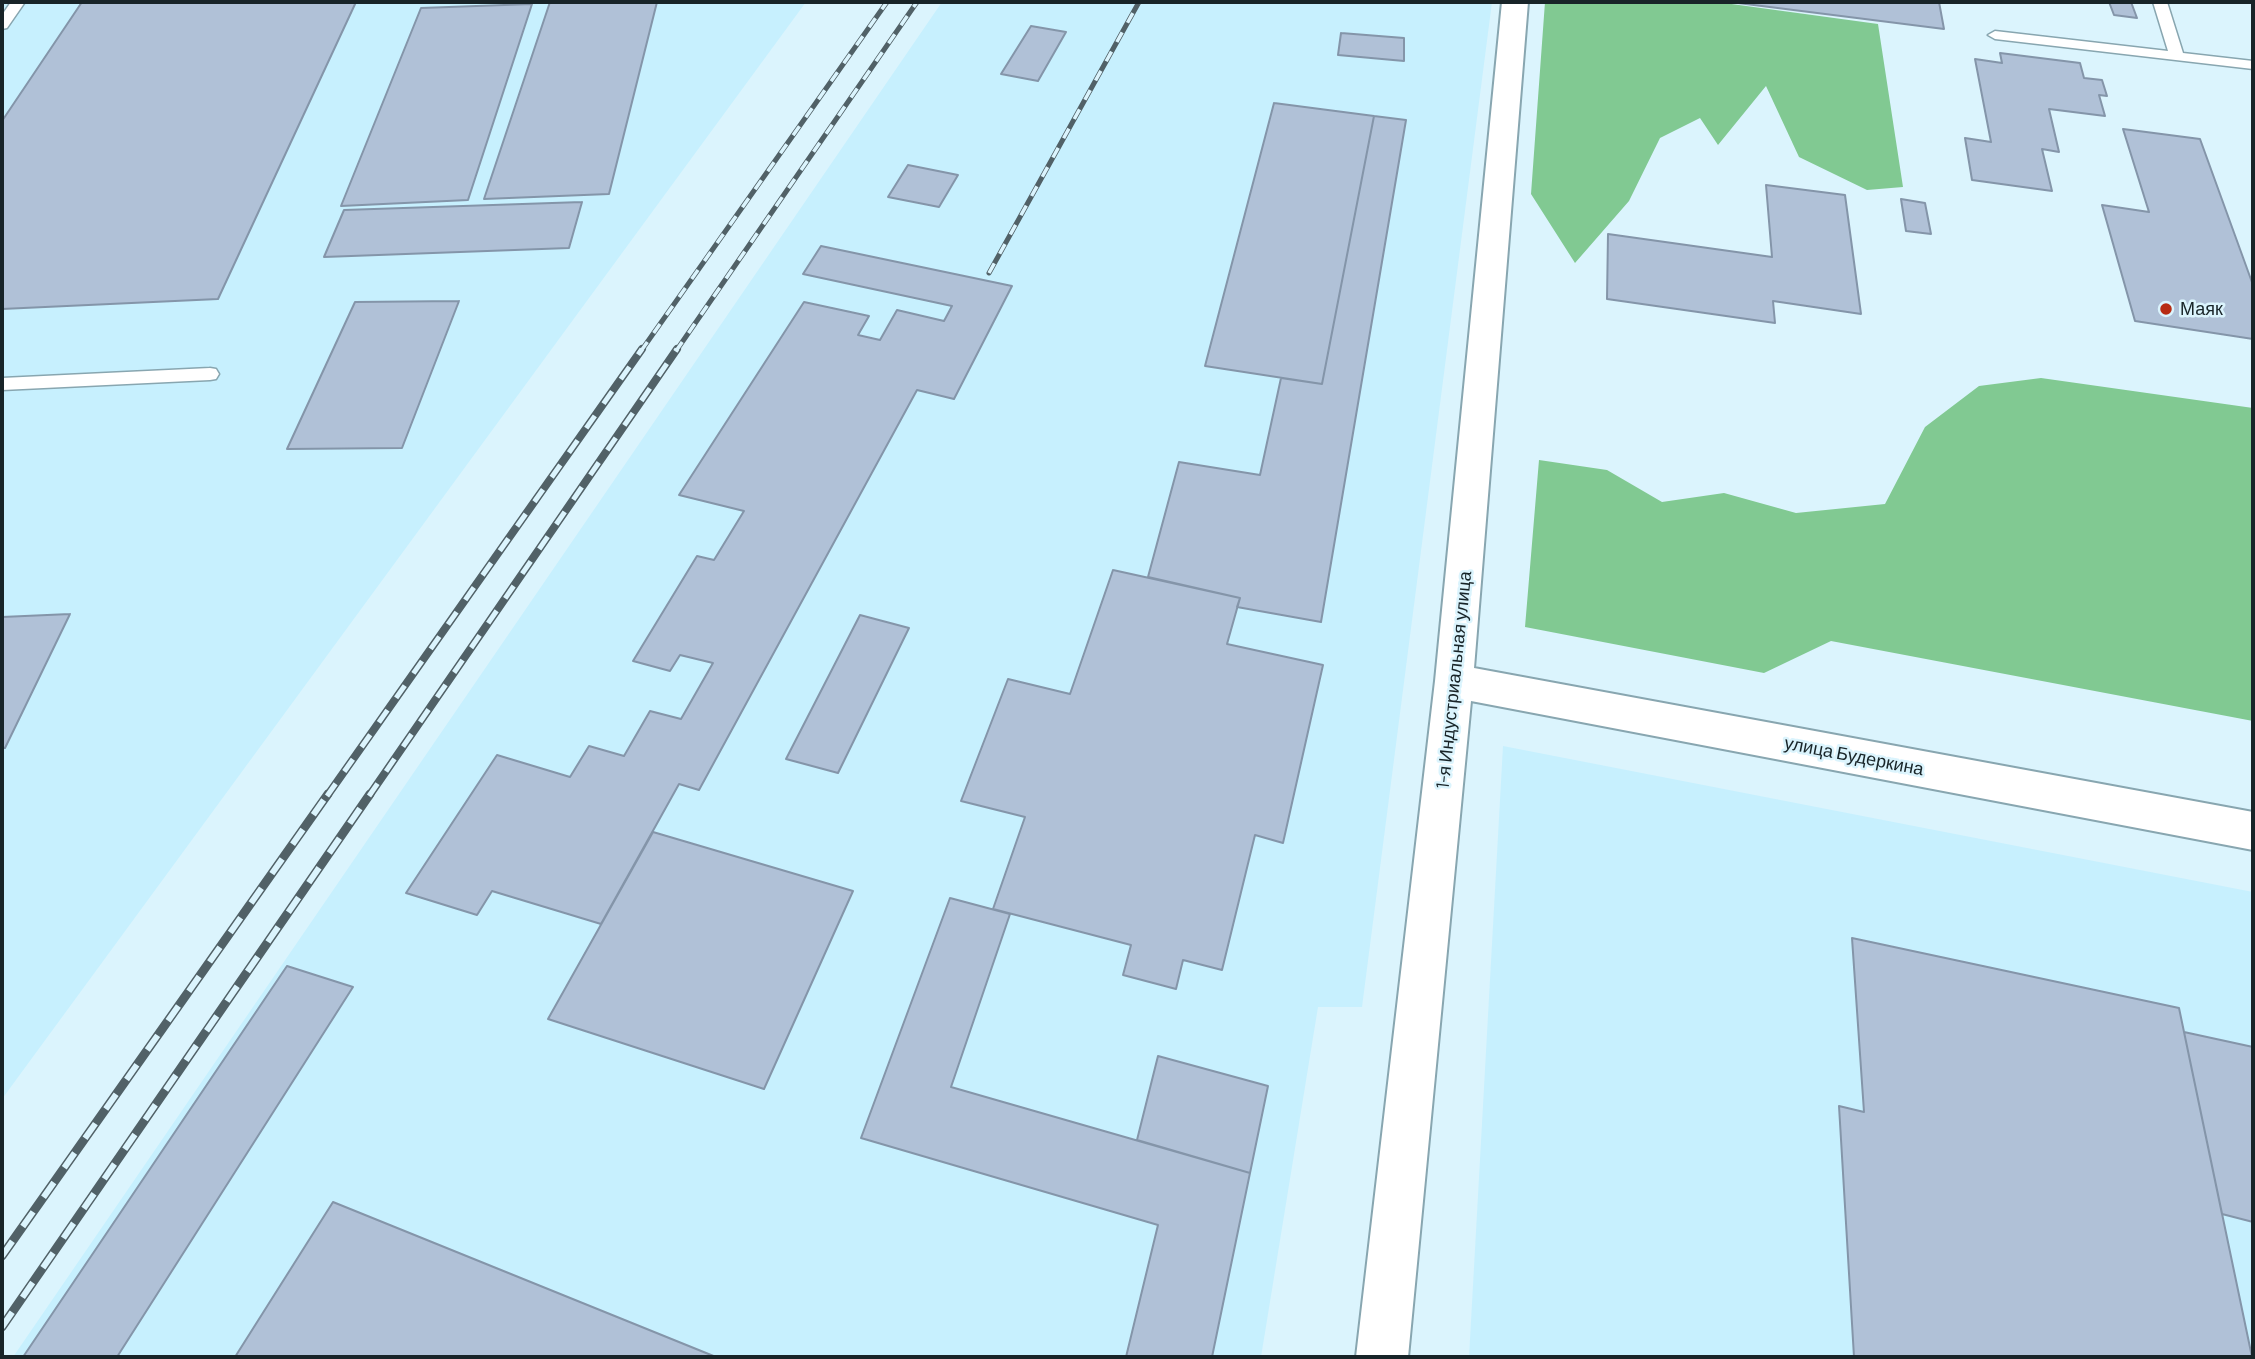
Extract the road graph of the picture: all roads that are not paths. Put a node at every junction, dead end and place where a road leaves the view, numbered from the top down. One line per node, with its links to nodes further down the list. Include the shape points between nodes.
1 (18, 2): 4 (lane)
2 (1515, 2): 10 (main road, 1-я Индустриальная улица)
3 (2160, 2): 6 (lane)
4 (2, 25)
5 (1995, 35): 6 (lane)
6 (2177, 56): 7 (lane)
7 (2253, 65)
8 (211, 374): 9 (lane)
9 (2, 384)
10 (1454, 681): 11 (main road, улица Будеркина); 12 (main road, 1-я Индустриальная улица)
11 (2253, 831)
12 (1382, 1357)

